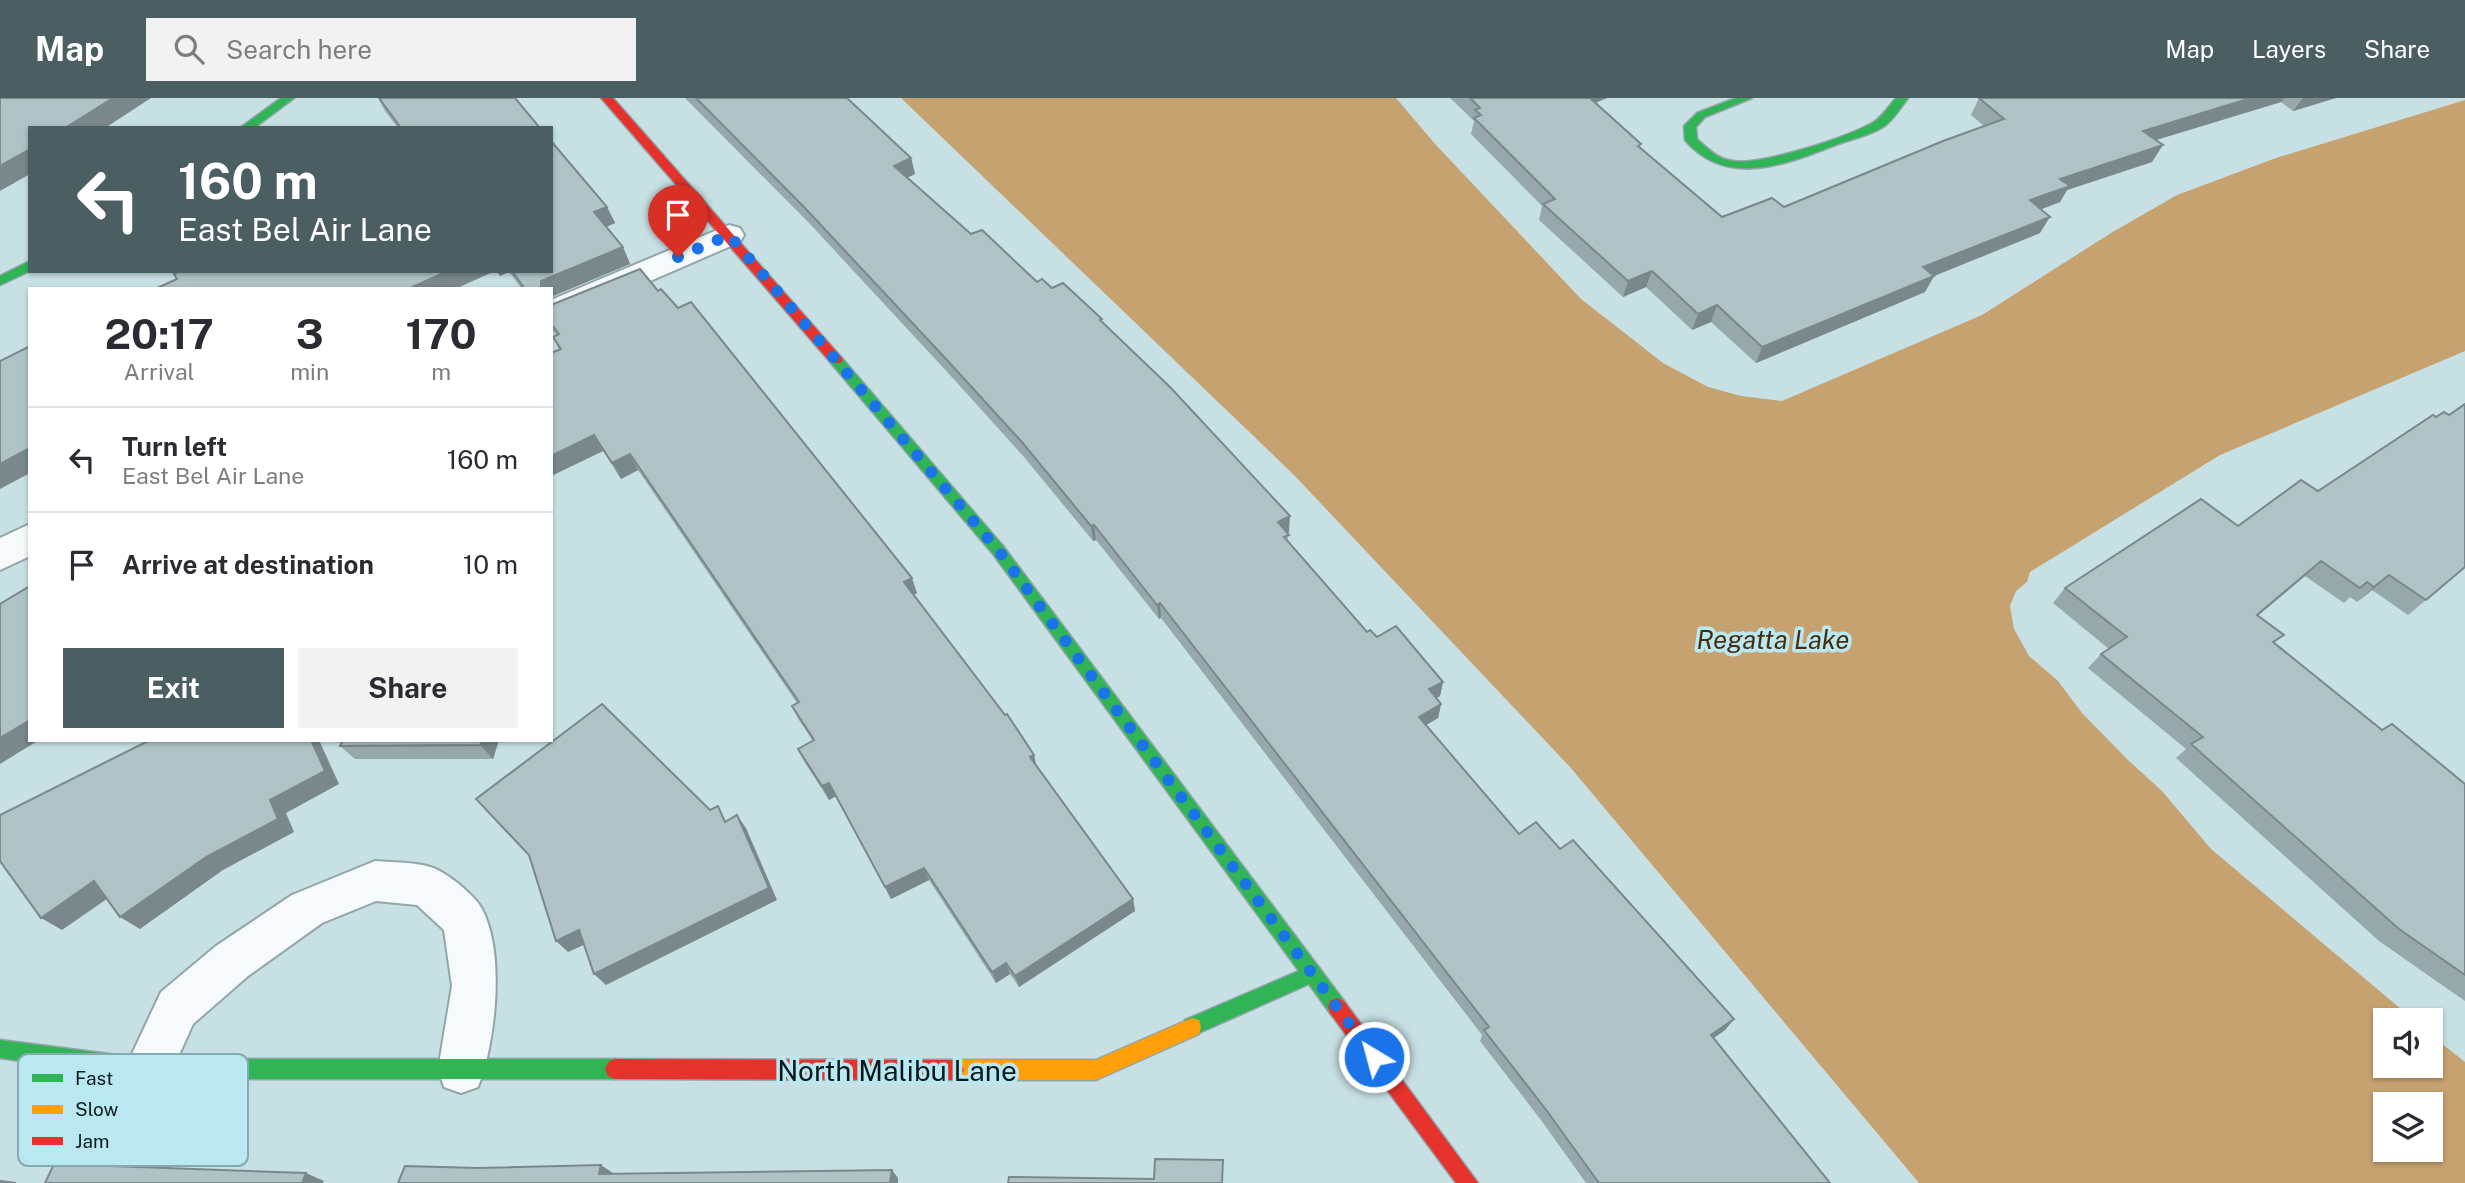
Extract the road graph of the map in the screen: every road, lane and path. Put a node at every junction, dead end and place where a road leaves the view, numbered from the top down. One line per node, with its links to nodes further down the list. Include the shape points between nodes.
1 (288, 98): 5 (street)
2 (607, 98): 6 (street)
3 (1746, 98): 4 (street, via 1701,115 1690,126 1691,140 1712,159 1756,166 1821,148 1880,124)
4 (1902, 98)
5 (249, 126)
6 (729, 235): 9 (street); 12 (street, via 998,550)
7 (28, 266): 8 (street)
8 (0, 281)
9 (553, 312)
10 (28, 539): 11 (street)
11 (0, 556)
12 (1312, 974): 17 (street, North Malibu Lane, via 1096,1070); 18 (street)
13 (0, 1049): 14 (street, North Malibu Lane)
14 (37, 1054)
15 (155, 1054): 17 (street, via 177,1008 232,961 307,909 375,881 427,886 465,920 475,986)
16 (248, 1069): 17 (street, North Malibu Lane)
17 (461, 1070)
18 (1468, 1183)

